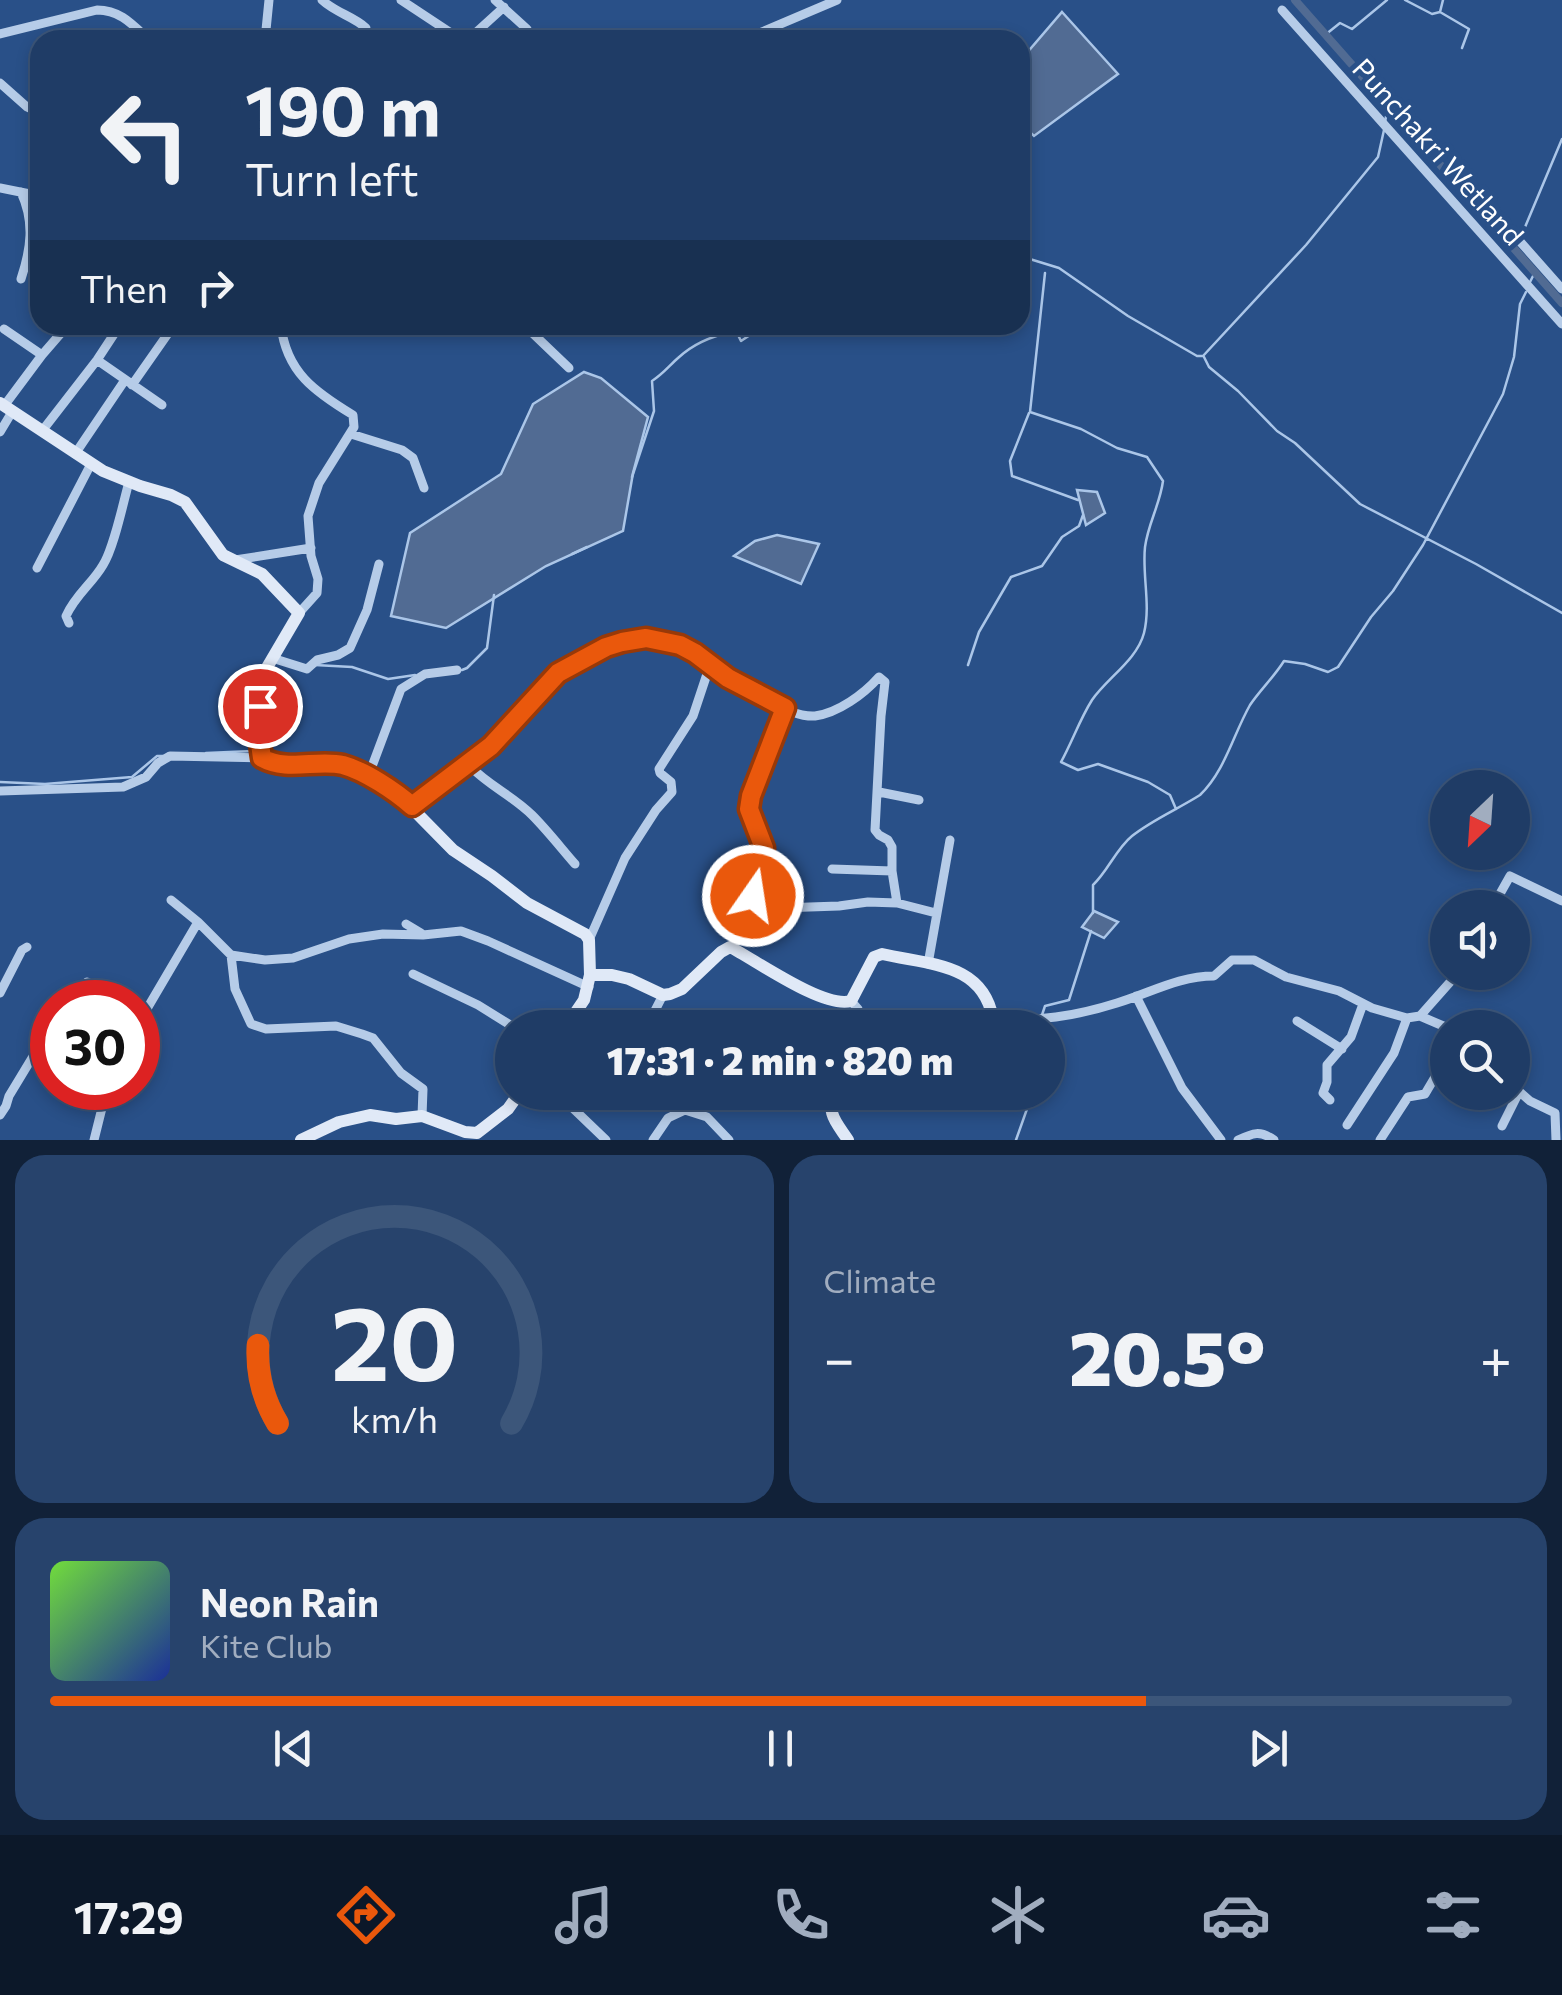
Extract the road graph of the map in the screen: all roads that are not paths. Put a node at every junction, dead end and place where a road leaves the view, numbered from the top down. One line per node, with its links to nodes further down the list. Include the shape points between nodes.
1 (269, 0): 8 (street)
2 (322, 0): 9 (street)
3 (401, 0): 10 (street)
4 (837, 0): 13 (street)
5 (500, 3): 11 (street); 12 (street)
6 (1282, 10): 25 (street, Punchakri Wetland)
7 (139, 30): 14 (street, via 125,17 97,10)
8 (266, 30)
9 (366, 30)
10 (444, 30)
11 (477, 30)
12 (527, 30)
13 (767, 30)
14 (0, 34)
15 (0, 83): 16 (street)
16 (30, 108)
17 (0, 188): 18 (street)
18 (22, 192): 19 (street); 20 (street)
19 (30, 194)
20 (30, 219)
21 (1519, 240): 24 (street, Punchakri Wetland)
22 (30, 242): 23 (street)
23 (21, 280)
24 (1562, 289)
25 (1562, 324)
26 (4, 329): 32 (street)
27 (59, 335): 32 (street)
28 (113, 335): 33 (street)
29 (166, 335): 35 (street)
30 (282, 335): 40 (street, via 292,366 353,415)
31 (534, 335): 34 (street)
32 (42, 355): 37 (street)
33 (97, 360): 35 (street); 38 (street)
34 (569, 368)
35 (128, 383): 36 (street); 41 (street)
36 (162, 405)
37 (6, 407): 38 (street); 39 (street)
38 (42, 431): 41 (street)
39 (0, 432)
40 (350, 434): 44 (street, via 413,458); 45 (street, via 308,516)
41 (75, 454): 42 (street)
42 (91, 464): 43 (street); 48 (street)
43 (129, 482): 46 (street, via 185,502 222,555); 50 (street, via 104,564 70,606)
44 (424, 488)
45 (311, 548): 46 (street); 49 (street, via 317,593)
46 (234, 560): 49 (street, via 262,574)
47 (379, 564): 51 (street, via 350,648 307,669)
48 (37, 568)
49 (299, 612): 51 (street)
50 (69, 623)
51 (272, 658): 55 (street, via 262,676)
52 (710, 665): 54 (street); 56 (street, via 664,641 606,647 558,673); 75 (street, via 693,716 659,768 672,792 625,858)
53 (457, 670): 57 (street, via 425,674 401,688)
54 (785, 708): 59 (street, via 817,716 880,677 886,682); 72 (street, via 749,809 764,848 753,896)
55 (262, 758): 57 (street, via 342,765); 58 (street, via 170,756 123,788)
56 (468, 764): 61 (street); 63 (street, via 531,813)
57 (368, 777): 61 (street)
58 (0, 791)
59 (878, 792): 60 (street); 65 (street, via 875,830 892,847)
60 (919, 800)
61 (412, 806): 75 (street, via 454,850)
62 (950, 840): 70 (street)
63 (575, 864)
64 (832, 870): 65 (street)
65 (892, 871): 69 (street)
66 (1502, 890): 68 (street, via 1510,876)
67 (171, 900): 71 (street)
68 (1562, 901)
69 (896, 903): 70 (street); 72 (street, via 780,908)
70 (936, 912): 79 (street)
71 (198, 922): 78 (street); 82 (street)
72 (758, 923): 77 (street)
73 (406, 924): 74 (street)
74 (423, 935): 78 (street, via 348,939 293,958); 81 (street, via 461,931)
75 (589, 940): 81 (street)
76 (27, 947): 84 (street)
77 (730, 947): 85 (street); 87 (street, via 826,999)
78 (231, 954): 112 (street, via 235,989 251,1024 336,1026 373,1038 423,1088)
79 (928, 964): 87 (street, via 874,957); 92 (street, via 979,985)
80 (413, 974): 93 (street)
81 (590, 981): 85 (street, via 612,975); 89 (street)
82 (160, 987)
83 (1444, 990): 95 (street)
84 (0, 993)
85 (664, 995): 90 (street)
86 (1136, 996): 88 (street, via 1214,976 1232,960 1254,960); 94 (street); 121 (street, via 1182,1088)
87 (851, 1000): 91 (street)
88 (1363, 1004): 96 (street); 99 (street)
89 (578, 1010)
90 (656, 1010)
91 (858, 1010)
92 (991, 1010)
93 (495, 1016)
94 (1065, 1016)
95 (1420, 1016): 96 (street); 97 (street)
96 (1408, 1018): 113 (street, via 1394,1053)
97 (1430, 1020)
98 (1297, 1021): 99 (street)
99 (1342, 1049): 102 (street, via 1327,1065 1323,1093)
100 (30, 1061): 111 (street)
101 (1430, 1086): 124 (street, via 1425,1094 1408,1097)
102 (1330, 1100)
103 (1530, 1102): 110 (street)
104 (102, 1110): 115 (street)
105 (507, 1110): 112 (street, via 477,1133)
106 (575, 1110): 117 (street)
107 (685, 1110): 118 (street, via 668,1118); 119 (street, via 707,1117)
108 (831, 1110): 120 (street)
109 (1508, 1110): 114 (street)
110 (1559, 1114): 125 (street)
111 (0, 1116)
112 (422, 1116): 116 (street, via 339,1122)
113 (1347, 1125)
114 (1502, 1126)
115 (94, 1140)
116 (301, 1140)
117 (606, 1140)
118 (654, 1140)
119 (729, 1140)
120 (848, 1140)
121 (1220, 1140)
122 (1238, 1140): 123 (street, via 1264,1133)
123 (1274, 1140)
124 (1380, 1140)
125 (1556, 1140)

